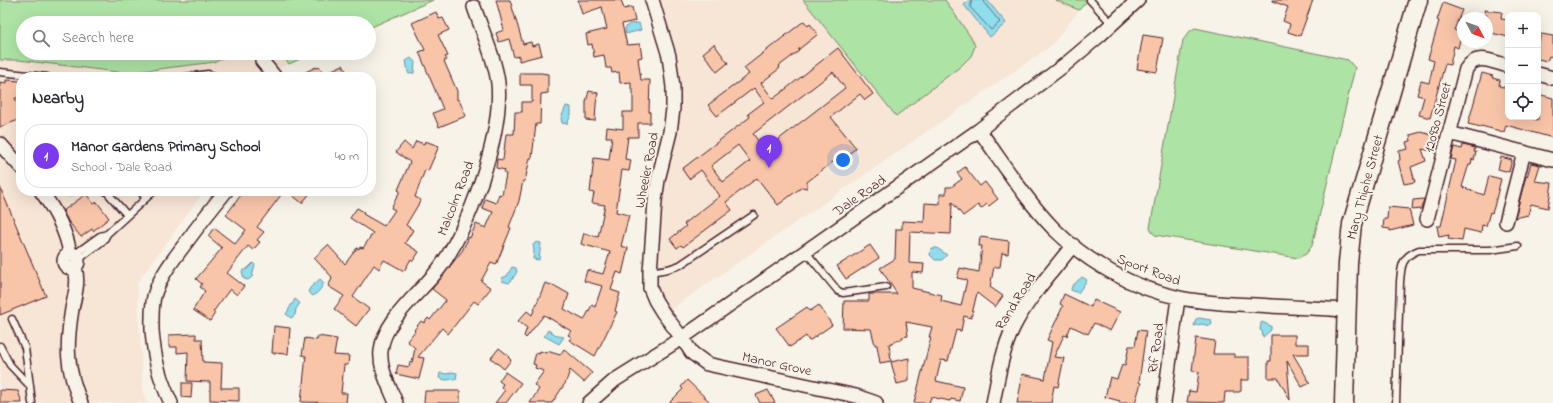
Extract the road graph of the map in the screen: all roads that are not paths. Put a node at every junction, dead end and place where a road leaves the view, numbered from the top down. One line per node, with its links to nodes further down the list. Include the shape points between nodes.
1 (652, 0): 33 (street, Wheeler Road, via 668,56 673,102 670,132 655,201)
2 (1090, 0): 6 (lane)
3 (1138, 0): 6 (street, Dale Road)
4 (1418, 0): 36 (street, Mary Thiphe Street, via 1352,224)
5 (474, 8): 44 (street, Malcolm Road, via 498,83 494,133 482,180 460,236 438,270 390,326 385,336 381,351 382,366)
6 (1112, 24): 14 (street, Dale Road, via 1067,63)
7 (262, 62): 10 (street)
8 (1505, 65): 15 (street, 120930 Street, via 1480,59 1470,63 1464,75)
9 (0, 72): 11 (lane)
10 (271, 72)
11 (16, 74)
12 (1541, 75): 13 (street)
13 (1553, 78)
14 (979, 130): 29 (street, Sport Road, via 1038,211); 31 (street, Dale Road)
15 (1449, 133): 17 (street); 27 (street, 120930 Street)
16 (0, 144): 19 (street)
17 (1524, 152): 18 (street); 28 (street)
18 (1553, 160)
19 (16, 162)
20 (44, 196): 32 (street, via 65,233)
21 (110, 196): 26 (lane)
22 (148, 196): 24 (lane)
23 (222, 196): 43 (street, via 173,260 161,278 155,295 152,311 153,348 159,374)
24 (146, 198): 26 (lane)
25 (754, 215): 33 (lane, via 680,264)
26 (128, 216): 32 (lane)
27 (1427, 219)
28 (1506, 222)
29 (1073, 245): 35 (street, Sport Road, via 1104,269 1137,285); 47 (street, Rand Road, via 1013,329 1004,352)
30 (1518, 246): 50 (lane, via 1490,250 1419,250 1405,258 1400,282)
31 (805, 251): 34 (lane, via 838,291 843,293); 38 (street, Dale Road)
32 (73, 260): 42 (street, via 70,276 77,288 68,354 70,371)
33 (650, 272): 38 (street, Wheeler Road, via 650,288 655,300)
34 (886, 287)
35 (1178, 298): 36 (street, Sport Road); 48 (street, Rif Road)
36 (1346, 310): 49 (street, Mary Thiphe Street)
37 (12, 319): 40 (lane, via 25,348)
38 (682, 338): 45 (street, Dale Road, via 615,380); 46 (street, Manor Grove, via 692,353 707,364 856,396)
39 (0, 346): 40 (lane, via 10,365)
40 (30, 386): 41 (lane)
41 (32, 403)
42 (81, 403)
43 (171, 403)
44 (396, 403)
45 (589, 403)
46 (876, 403)
47 (993, 403)
48 (1164, 403)
49 (1344, 403)
50 (1396, 403)

